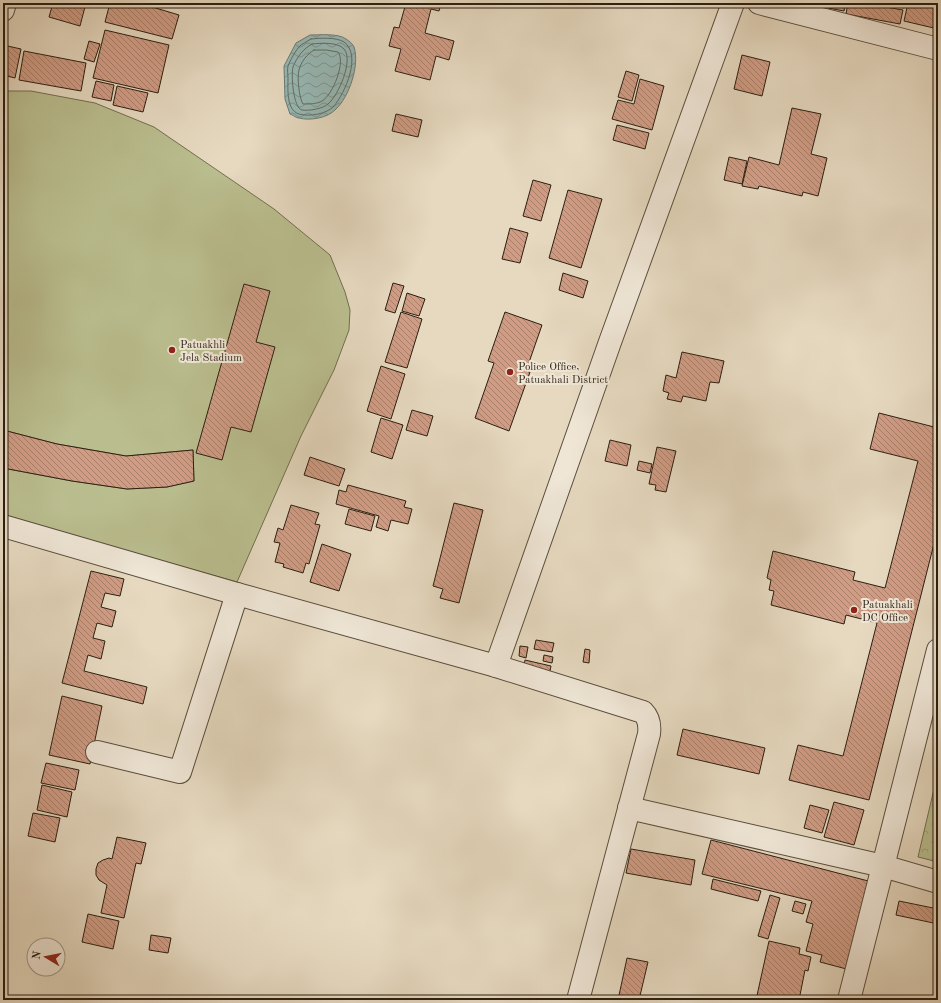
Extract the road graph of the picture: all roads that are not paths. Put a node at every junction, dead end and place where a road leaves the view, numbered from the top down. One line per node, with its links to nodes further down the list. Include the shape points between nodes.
1 (5, 3): 4 (street)
2 (733, 3): 9 (street)
3 (759, 3): 5 (street)
4 (3, 10)
5 (938, 49)
6 (3, 526): 7 (street)
7 (237, 594): 9 (street); 10 (street, via 180,772)
8 (938, 650): 12 (street)
9 (496, 666): 11 (street, via 646,715 650,727 649,734)
10 (97, 752)
11 (629, 808): 12 (street); 15 (street)
12 (883, 866): 13 (street); 14 (street)
13 (938, 882)
14 (853, 999)
15 (578, 1000)

